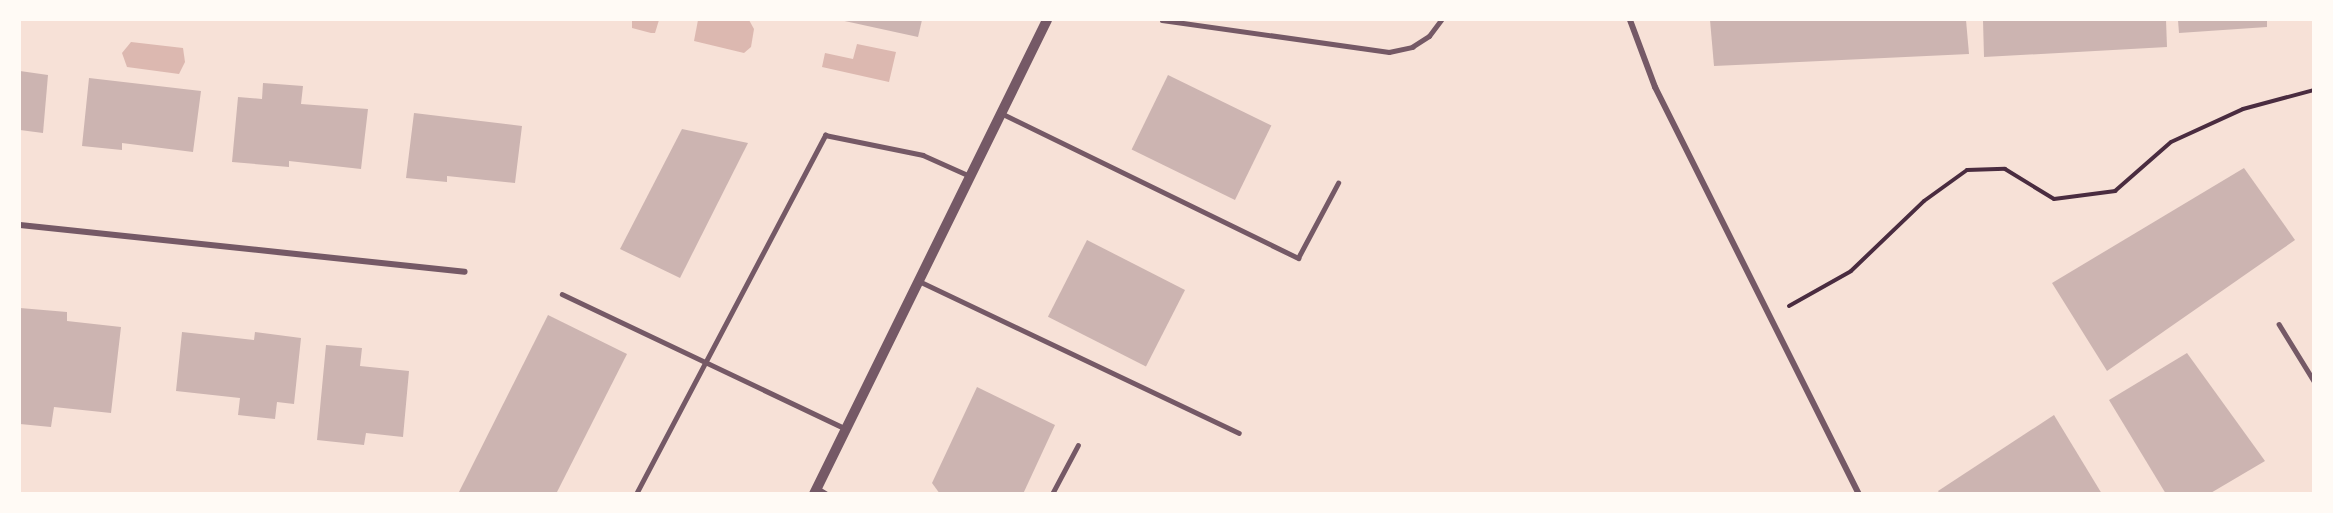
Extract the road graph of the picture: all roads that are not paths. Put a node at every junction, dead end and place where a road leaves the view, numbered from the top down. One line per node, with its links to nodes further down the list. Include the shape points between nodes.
1 (1047, 20): 5 (street)
2 (1162, 20): 3 (lane, via 1389,52 1420,42)
3 (1441, 20)
4 (1630, 20): 21 (street, via 1655,87)
5 (1001, 113): 6 (street); 7 (lane, via 1298,258)
6 (970, 176): 10 (street); 13 (lane, via 923,155 825,135)
7 (1338, 183)
8 (20, 225): 9 (street)
9 (465, 272)
10 (919, 281): 15 (street); 16 (lane)
11 (562, 294): 13 (lane)
12 (2279, 324): 14 (lane)
13 (705, 363): 15 (lane); 19 (lane)
14 (2313, 381)
15 (846, 429): 18 (street)
16 (1239, 433)
17 (1078, 445): 20 (lane)
18 (820, 492)
19 (636, 494)
20 (1052, 494)
21 (1859, 494)

